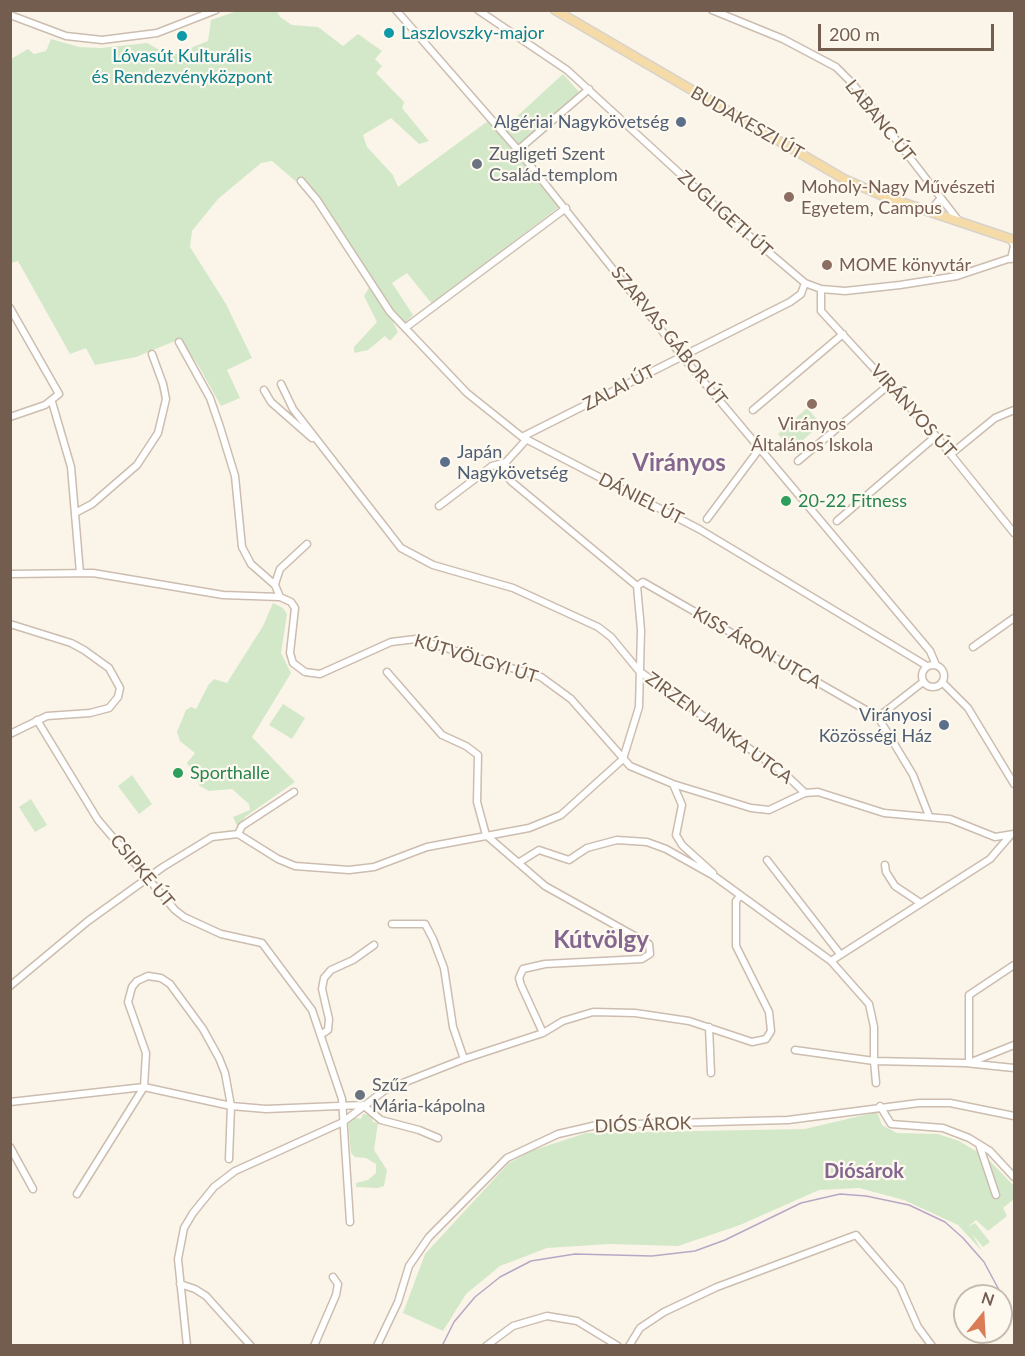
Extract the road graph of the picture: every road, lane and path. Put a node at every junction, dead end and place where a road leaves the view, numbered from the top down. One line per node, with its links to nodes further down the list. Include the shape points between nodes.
1 (216, 10): 7 (street, via 157,33 102,40 66,36)
2 (396, 10): 9 (street, SZARVAS GÁBOR ÚT)
3 (478, 10): 6 (street, ZUGLIGETI ÚT)
4 (555, 10): 13 (main road, BUDAKESZI ÚT, via 844,179)
5 (712, 10): 11 (street, LABANC ÚT, via 783,39 836,67)
6 (490, 13): 8 (street, ZUGLIGETI ÚT)
7 (10, 15)
8 (589, 89): 9 (street); 17 (street, ZUGLIGETI ÚT)
9 (518, 150): 12 (street, SZARVAS GÁBOR ÚT)
10 (301, 181): 20 (street, DÁNIEL ÚT, via 380,299)
11 (941, 198): 13 (street); 14 (street, LABANC ÚT)
12 (566, 208): 20 (street); 24 (street, SZARVAS GÁBOR ÚT)
13 (930, 212): 14 (main road, BUDAKESZI ÚT)
14 (958, 221): 15 (main road, BUDAKESZI ÚT)
15 (1013, 240): 16 (street)
16 (1013, 258): 18 (street, ZUGLIGETI ÚT, via 935,280 844,291)
17 (805, 283): 18 (street, ZUGLIGETI ÚT); 24 (street, ZALAI ÚT, via 795,299)
18 (821, 289): 21 (street, VIRÁNYOS ÚT, via 820,311)
19 (10, 309): 28 (street, via 59,394)
20 (405, 328): 33 (street, DÁNIEL ÚT, via 467,393)
21 (843, 334): 26 (street, VIRÁNYOS ÚT); 29 (street)
22 (178, 342): 47 (street, via 210,398 220,427 235,476 242,547 251,564)
23 (152, 354): 40 (street, via 166,399 158,433 137,465 92,504)
24 (682, 356): 33 (street, ZALAI ÚT); 35 (street, SZARVAS GÁBOR ÚT)
25 (281, 384): 34 (street, ZIRZEN JANKA UTCA, via 293,409)
26 (890, 384): 32 (street, VIRÁNYOS ÚT); 37 (street)
27 (264, 390): 34 (street, ZIRZEN JANKA UTCA, via 271,402)
28 (51, 402): 31 (street); 40 (street, via 69,457)
29 (753, 410)
30 (1014, 410): 36 (street, via 995,418)
31 (10, 417)
32 (936, 436): 36 (street, VIRÁNYOS ÚT); 42 (street)
33 (524, 439): 38 (street, ZALAI ÚT); 54 (street, DÁNIEL ÚT, via 699,529)
34 (320, 444): 55 (street, ZIRZEN JANKA UTCA, via 401,548 433,565 503,584 590,622 611,637)
35 (760, 448): 41 (street); 53 (street, SZARVAS GÁBOR ÚT, via 930,651)
36 (951, 454): 43 (street, VIRÁNYOS ÚT)
37 (798, 461)
38 (506, 462): 39 (street, ZALAI ÚT, via 492,466); 48 (street, via 506,475 512,482)
39 (439, 506)
40 (75, 513): 45 (street)
41 (707, 519)
42 (837, 521)
43 (1014, 533)
44 (307, 544): 47 (street, via 280,569)
45 (80, 573): 46 (street); 49 (street, via 223,595)
46 (10, 574)
47 (275, 585): 49 (street)
48 (637, 586): 55 (street); 59 (street, KISS ÁRON UTCA, via 643,582)
49 (280, 597): 62 (street, KÚTVÖLGYI ÚT, via 295,608 290,653 293,663 304,672 320,674 391,642 416,639 541,677 566,695)
50 (1014, 618): 52 (street)
51 (10, 624): 60 (street, via 84,650 109,668 120,686 118,697 109,708)
52 (973, 647)
53 (936, 665): 54 (street); 58 (street, via 944,673)
54 (927, 666): 57 (street, via 922,673)
55 (639, 671): 62 (street, via 639,707); 66 (street, ZIRZEN JANKA UTCA, via 784,773)
56 (387, 672): 69 (street, via 442,735 478,755 477,802)
57 (923, 682): 58 (street, via 933,688); 59 (street)
58 (942, 682): 64 (street, via 968,708)
59 (878, 717): 67 (street, via 913,775)
60 (37, 720): 61 (street); 75 (street, CSIPKE ÚT, via 98,820)
61 (10, 734)
62 (623, 759): 63 (street, KÚTVÖLGYI ÚT, via 630,766); 69 (street, via 561,815 529,828)
63 (673, 784): 66 (street, KÚTVÖLGYI ÚT, via 763,810); 74 (street, via 682,805 676,835)
64 (1014, 784)
65 (294, 792): 68 (street, via 242,826)
66 (805, 793): 67 (street, via 818,792 884,813)
67 (929, 816): 70 (street, via 950,819 995,837)
68 (238, 834): 69 (street, via 288,864 349,870 374,867 434,845); 75 (street, via 212,837)
69 (486, 835): 72 (street)
70 (1012, 835): 77 (street, via 990,859)
71 (767, 860): 80 (street)
72 (518, 863): 74 (street, via 539,850 569,860 598,844 636,840 666,849); 86 (street, via 545,886 644,941 651,949 648,957 642,959 545,964 523,969 521,985)
73 (885, 865): 77 (street, via 895,886)
74 (714, 876): 76 (street)
75 (147, 879): 83 (street, via 88,921); 85 (street, CSIPKE ÚT, via 184,918 221,934 256,940 267,946 312,1010)
76 (743, 897): 81 (street); 84 (street, via 736,901 736,946 771,1018 769,1036 757,1043)
77 (919, 902): 80 (street)
78 (392, 924): 90 (street, via 425,924 434,939)
79 (375, 945): 85 (street, CSIPKE ÚT, via 324,978 322,989 330,1019 328,1030)
80 (840, 954): 81 (street)
81 (831, 961): 89 (street, via 869,1004 874,1021)
82 (1014, 965): 91 (street, via 969,995)
83 (10, 986)
84 (709, 1027): 86 (street, via 635,1012 609,1011 563,1021); 93 (street)
85 (322, 1034): 99 (street, CSIPKE ÚT)
86 (543, 1034): 90 (street)
87 (1014, 1045): 91 (street)
88 (795, 1050): 89 (street)
89 (874, 1057): 91 (street); 94 (street)
90 (464, 1059): 97 (street, via 385,1090)
91 (969, 1063): 92 (street)
92 (1014, 1068)
93 (711, 1073)
94 (876, 1083)
95 (144, 1087): 96 (street); 98 (street); 98 (street, via 146,1053 128,1002 137,981 153,976 170,984 203,1029 225,1073); 109 (street)
96 (10, 1102)
97 (363, 1104): 99 (street); 102 (street); 103 (street, via 381,1120)
98 (231, 1106): 99 (street); 106 (street)
99 (342, 1106): 102 (street, CSIPKE ÚT)
100 (880, 1106): 101 (street, DIÓS ÁROK, via 950,1103); 104 (street, via 891,1124 949,1130); 117 (street, DIÓS ÁROK, via 829,1116 753,1123 597,1125 576,1128 530,1145 507,1158 418,1251)
101 (1014, 1116)
102 (343, 1122): 111 (street, CSIPKE ÚT); 113 (street, via 246,1164 214,1187 184,1228 178,1252)
103 (438, 1138)
104 (979, 1144): 107 (street); 110 (street)
105 (10, 1147): 108 (street)
106 (229, 1159)
107 (1014, 1177)
108 (33, 1189)
109 (77, 1194)
110 (996, 1195)
111 (350, 1222)
112 (333, 1277): 116 (street, via 338,1284 336,1295)
113 (180, 1284): 114 (street); 115 (street, via 206,1296)
114 (187, 1346)
115 (251, 1346)
116 (314, 1346)
117 (377, 1346)
118 (486, 1346): 119 (street, via 502,1332 525,1321 554,1316 577,1321)
119 (618, 1346)
120 (629, 1346): 121 (street, via 645,1324 675,1307 717,1287 856,1236 900,1286 918,1327)
121 (932, 1346)

